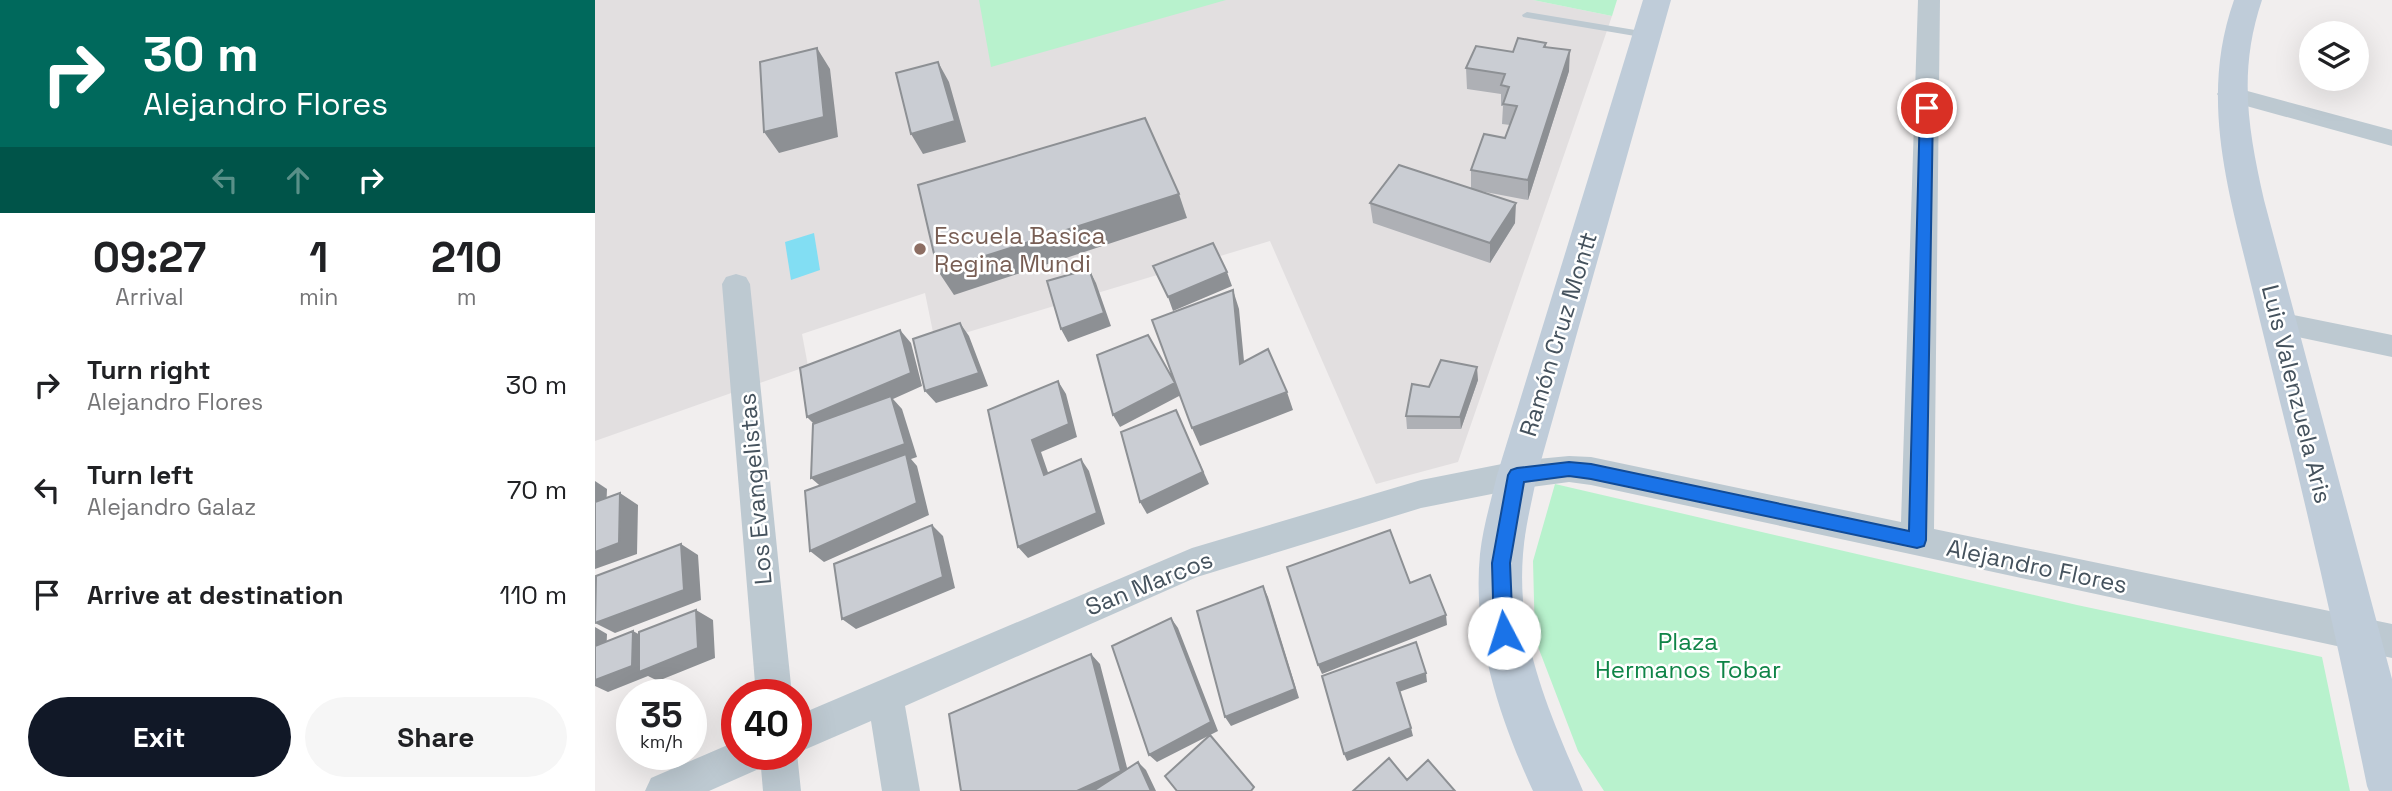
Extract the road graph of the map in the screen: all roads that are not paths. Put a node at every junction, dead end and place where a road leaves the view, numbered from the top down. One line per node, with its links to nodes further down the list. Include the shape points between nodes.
1 (1657, 0): 5 (street, Ramón Cruz Montt)
2 (1929, 0): 12 (street)
3 (2248, 0): 6 (street, Luis Valenzuela Aris, via 2237,34)
4 (1527, 15): 5 (lane)
5 (1647, 35): 11 (street, Ramón Cruz Montt)
6 (2229, 94): 7 (street); 9 (street, Luis Valenzuela Aris, via 2247,200)
7 (2392, 138)
8 (736, 284): 14 (street, Los Evangelistas)
9 (2279, 323): 10 (street); 13 (street, Luis Valenzuela Aris)
10 (2392, 346)
11 (1517, 475): 12 (street, Alejandro Flores, via 1591,471); 15 (street, San Marcos, via 1421,494 1192,563); 23 (street, Ramón Cruz Montt, via 1501,563 1504,633 1520,704)
12 (1917, 540): 13 (street, Alejandro Flores)
13 (2376, 637): 19 (street, Luis Valenzuela Aris)
14 (773, 679)
15 (885, 695): 16 (street, San Marcos); 22 (street)
16 (812, 728)
17 (721, 767): 20 (street)
18 (780, 770): 21 (street)
19 (2392, 786)
20 (664, 791)
21 (782, 791)
22 (901, 791)
23 (1558, 791)

